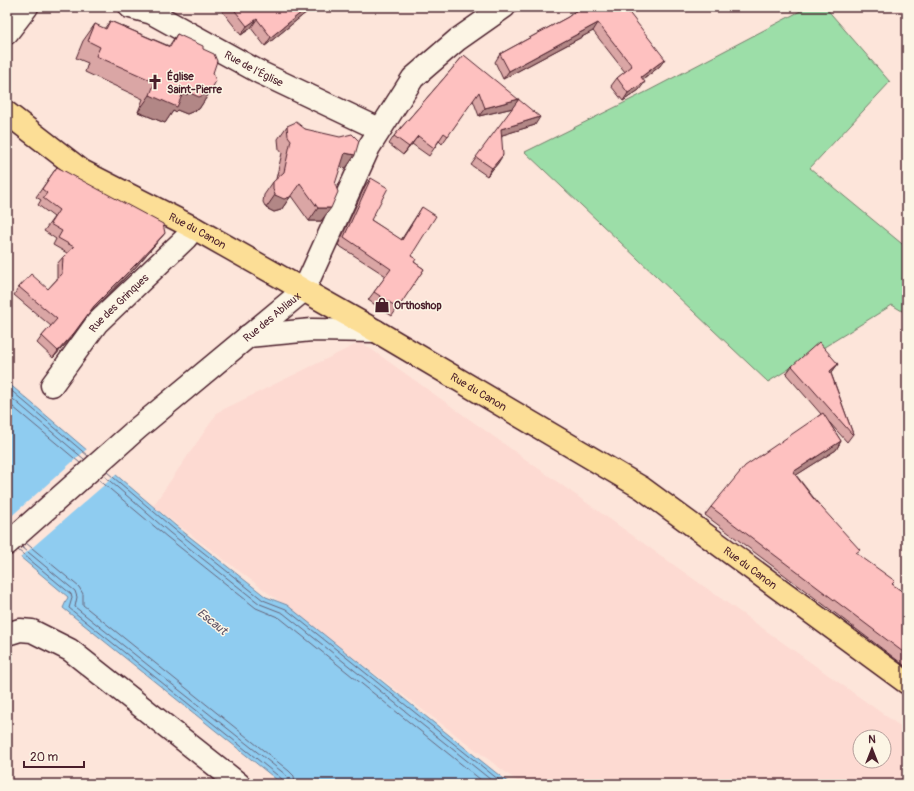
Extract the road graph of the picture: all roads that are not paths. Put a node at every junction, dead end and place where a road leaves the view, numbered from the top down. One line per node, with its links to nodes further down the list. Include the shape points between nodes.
1 (28, 7): 4 (street)
2 (130, 7): 7 (street, Rue de l'Église, via 152,13 261,74)
3 (504, 7): 7 (street, Rue des Abliaux, via 457,40 413,78)
4 (7, 33)
5 (7, 95): 8 (main road)
6 (7, 113): 8 (main road)
7 (379, 129): 10 (street, Rue des Abliaux)
8 (32, 131): 9 (main road, Rue du Canon, via 82,171)
9 (194, 228): 10 (main road, Rue du Canon); 13 (street, Rue des Grinques, via 96,323)
10 (304, 290): 11 (main road, Rue du Canon); 12 (street, Rue des Abliaux)
11 (376, 331): 12 (street, via 312,330); 16 (main road, Rue du Canon, via 642,488)
12 (248, 336): 14 (street, Rue des Abliaux, via 138,428)
13 (52, 385)
14 (7, 544)
15 (7, 634): 17 (street, via 20,630 32,631 70,650)
16 (907, 683)
17 (239, 784)

